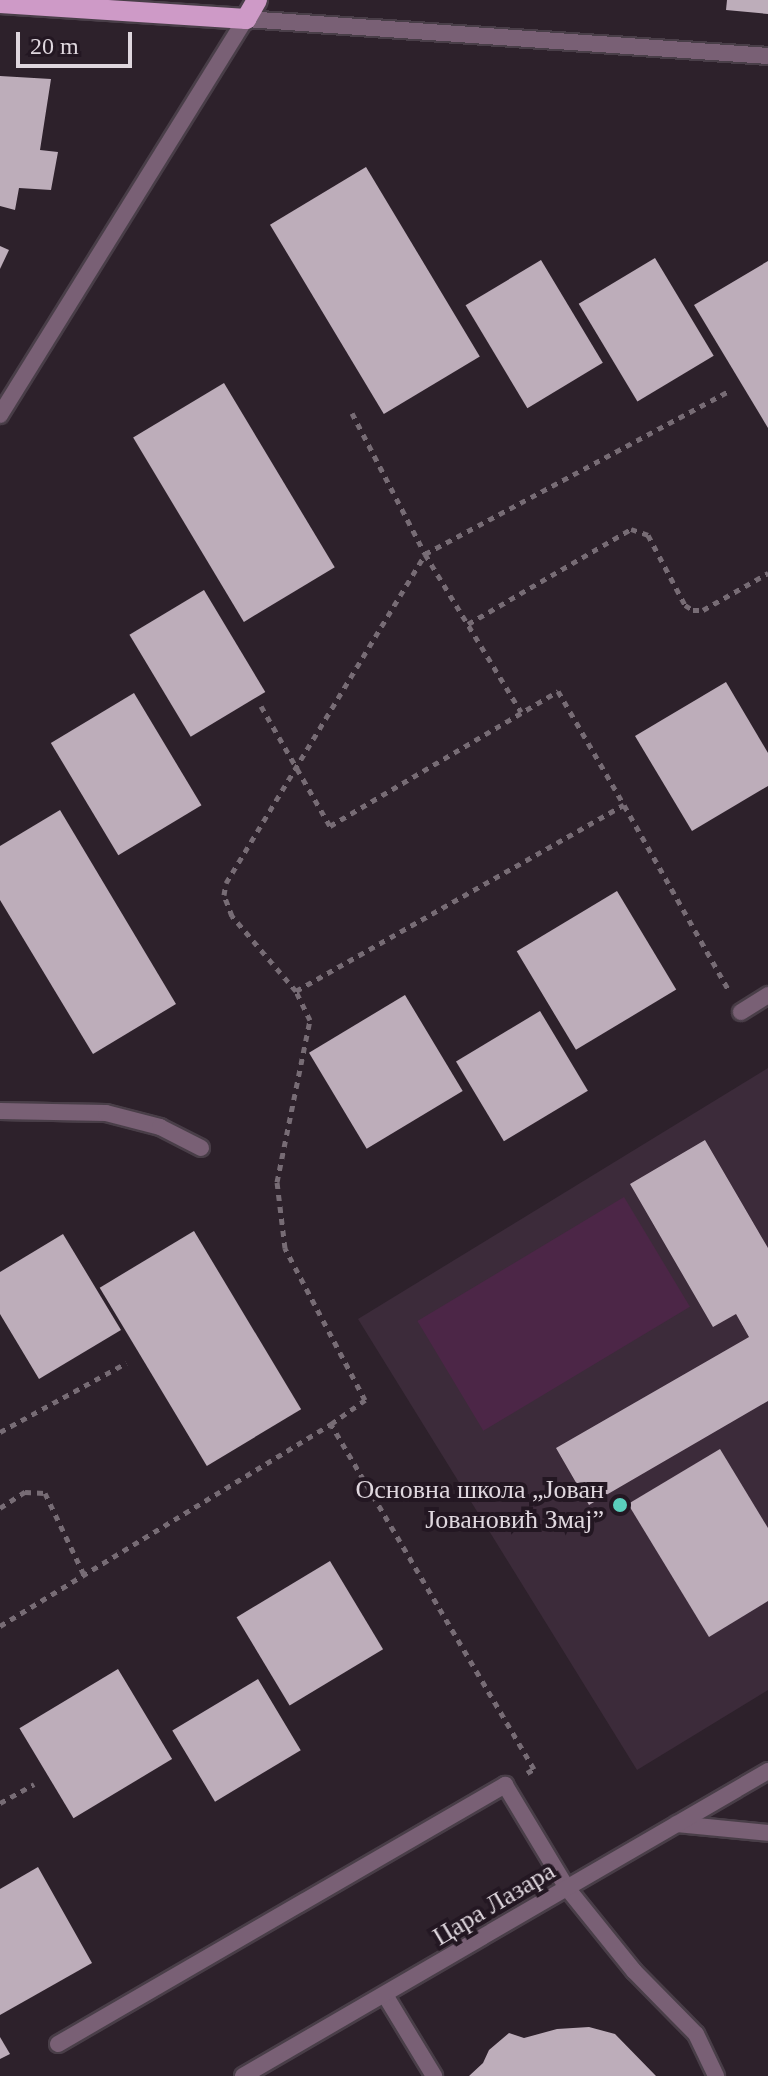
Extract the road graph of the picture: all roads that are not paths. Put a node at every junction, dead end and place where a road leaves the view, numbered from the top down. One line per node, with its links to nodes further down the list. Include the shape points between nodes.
1 (257, 0): 3 (main road)
2 (0, 3): 3 (main road)
3 (246, 19): 4 (street); 5 (street)
4 (768, 56)
5 (0, 415)
6 (768, 995): 7 (street)
7 (741, 1012)
8 (0, 1111): 9 (street, via 106,1113 160,1127)
9 (201, 1148)
10 (768, 1771): 11 (street, Цара Лазара)
11 (677, 1824): 12 (street); 13 (street, Цара Лазара)
12 (768, 1833)
13 (567, 1888): 14 (street, Цара Лазара); 15 (street, via 505,1785); 18 (street, via 634,1971 696,2034)
14 (385, 1995): 16 (street, Цара Лазара); 17 (street)
15 (58, 2044)
16 (243, 2076)
17 (434, 2076)
18 (716, 2076)

